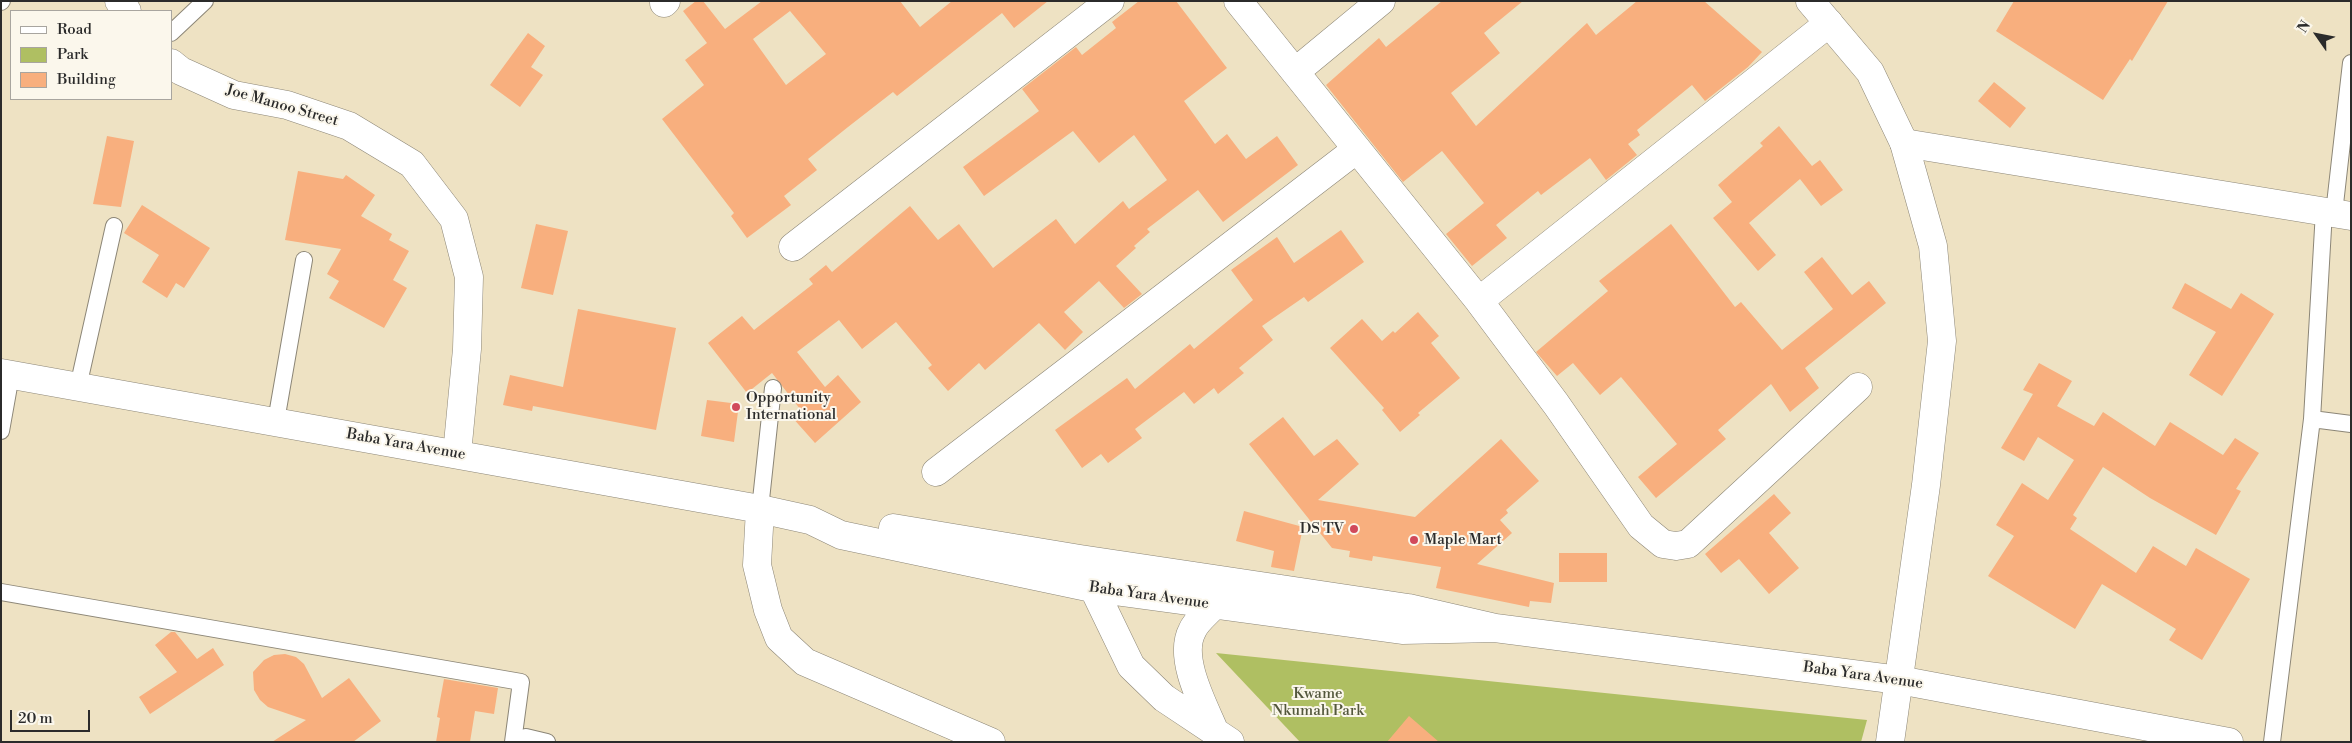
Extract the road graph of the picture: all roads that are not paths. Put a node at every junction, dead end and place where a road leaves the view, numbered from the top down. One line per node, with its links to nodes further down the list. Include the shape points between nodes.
1 (205, 1): 7 (lane)
2 (1110, 1): 15 (street)
3 (1238, 1): 10 (street)
4 (1381, 1): 10 (street)
5 (1810, 1): 6 (street)
6 (1829, 23): 11 (street, via 1870,72); 17 (street)
7 (172, 32)
8 (2351, 62): 13 (lane)
9 (172, 64): 26 (street, Joe Manoo Street, via 181,72 234,95 286,105 350,126 412,164 454,219 469,277 467,349)
10 (1295, 72): 12 (street)
11 (1904, 143): 13 (street); 35 (street, via 1933,246 1942,341)
12 (1357, 149): 17 (street); 27 (street)
13 (2336, 214): 22 (lane)
14 (114, 226): 19 (lane)
15 (793, 247)
16 (304, 260): 23 (lane)
17 (1479, 301): 20 (street, via 1641,526 1663,544 1688,544)
18 (6, 374): 19 (street, Baba Yara Avenue); 25 (lane)
19 (78, 386): 23 (street, Baba Yara Avenue)
20 (1858, 387)
21 (773, 388): 28 (lane)
22 (2312, 420): 24 (lane); 43 (lane)
23 (276, 422): 26 (street, Baba Yara Avenue)
24 (2351, 424)
25 (1, 431)
26 (456, 454): 28 (street, Baba Yara Avenue)
27 (936, 472)
28 (760, 509): 29 (street, Baba Yara Avenue); 40 (street, via 757,565 779,638 805,662)
29 (810, 520): 30 (street, Baba Yara Avenue, via 840,520); 31 (street, Baba Yara Avenue, via 841,535)
30 (1080, 559): 31 (street); 34 (street, Baba Yara Avenue, via 1408,608)
31 (1092, 588): 33 (street, Baba Yara Avenue); 36 (street, via 1131,666 1164,698)
32 (1, 592): 37 (lane, via 521,682)
33 (1214, 605): 34 (street, Baba Yara Avenue, via 1402,630); 36 (street, via 1192,630 1186,644 1192,677)
34 (1495, 628): 35 (street, Baba Yara Avenue)
35 (1899, 680): 41 (street); 42 (street, Baba Yara Avenue)
36 (1222, 736)
37 (513, 742)
38 (518, 742): 39 (lane, via 526,737)
39 (547, 742)
40 (991, 742)
41 (1890, 742)
42 (2228, 742)
43 (2272, 742)

